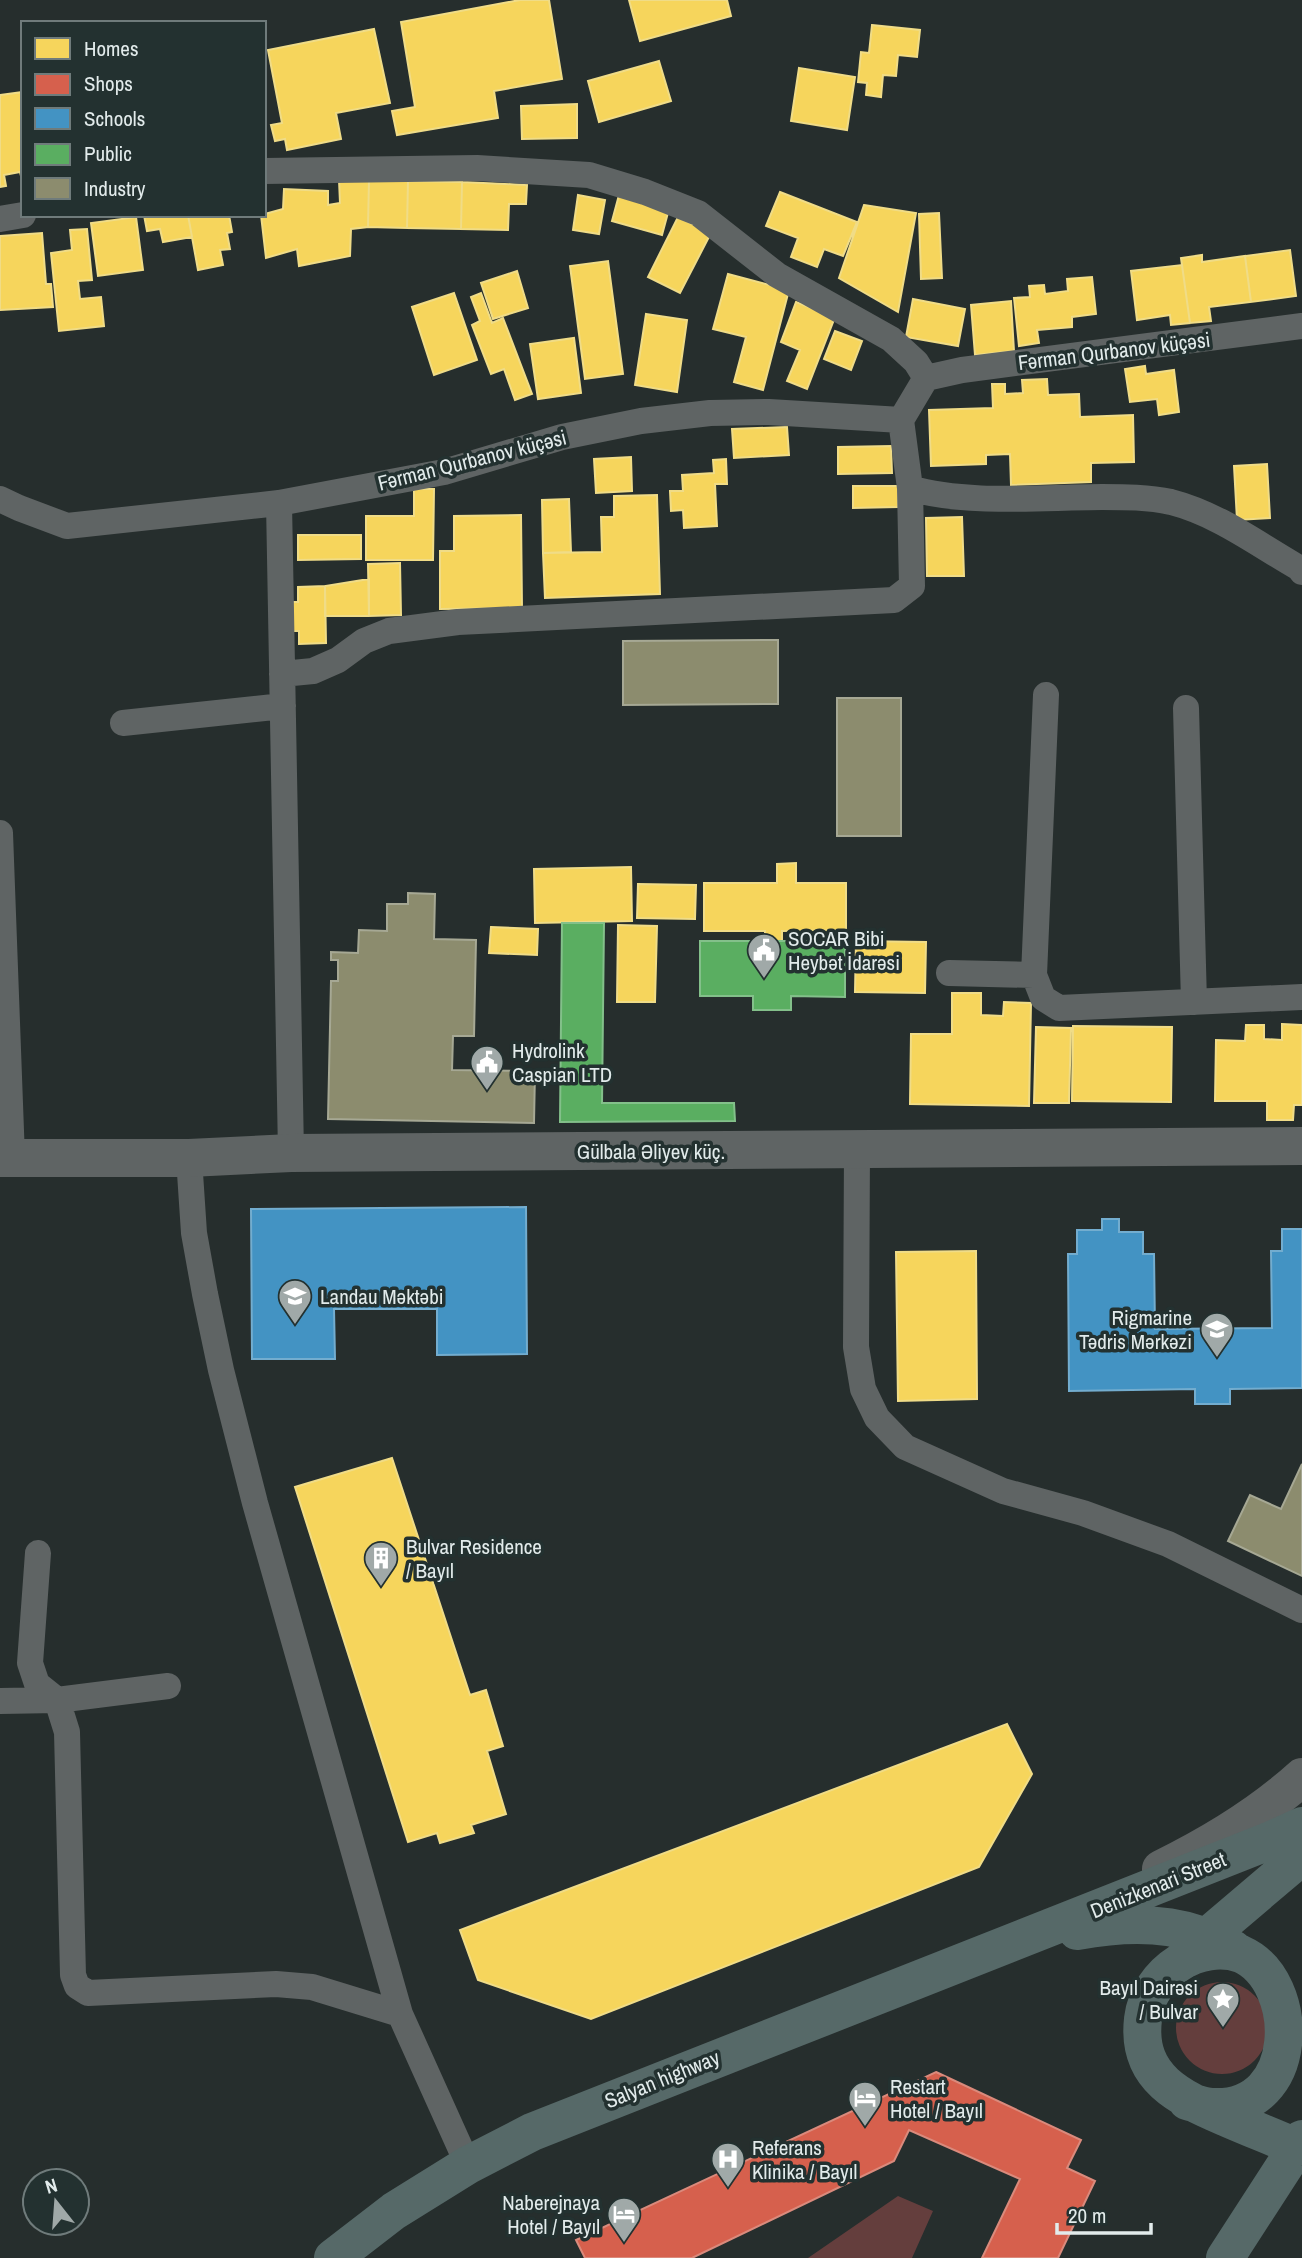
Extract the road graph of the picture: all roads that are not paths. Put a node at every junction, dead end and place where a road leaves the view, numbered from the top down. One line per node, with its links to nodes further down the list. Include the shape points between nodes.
1 (266, 170): 5 (street, via 477,168 589,175 645,192 698,213 777,275 891,339)
2 (21, 215): 3 (street)
3 (0, 219)
4 (1302, 326): 5 (street, Fərman Qurbanov küçəsi)
5 (926, 378): 6 (street)
6 (901, 420): 7 (street); 9 (street, Fərman Qurbanov küçəsi, via 769,412 640,421 562,437 444,471)
7 (910, 488): 10 (street, via 962,496 1143,497 1172,503 1226,523); 11 (street, via 912,586 894,600 458,622 389,631 313,671)
8 (0, 499): 9 (street, Fərman Qurbanov küçəsi, via 67,526)
9 (279, 503): 11 (street)
10 (1302, 572)
11 (282, 674): 13 (street)
12 (1046, 695): 18 (street)
13 (283, 706): 15 (street); 23 (street)
14 (1186, 708): 20 (street)
15 (122, 723)
16 (0, 833): 24 (street)
17 (949, 972): 18 (street)
18 (1034, 975): 20 (street, via 1043,998 1059,1009)
19 (1302, 997): 20 (street)
20 (1194, 1002)
21 (1302, 1146): 22 (street, Gülbala Əliyev küç.)
22 (857, 1149): 23 (street, Gülbala Əliyev küç.); 27 (street, via 856,1348 863,1389 877,1418 905,1447 1003,1491 1083,1513 1168,1544)
23 (291, 1153): 25 (street, Gülbala Əliyev küç.)
24 (6, 1158): 25 (street, Gülbala Əliyev küç.)
25 (189, 1158): 38 (street, via 194,1233 221,1370)
26 (38, 1553): 29 (street, via 30,1663 37,1684)
27 (1302, 1609)
28 (168, 1686): 29 (street)
29 (57, 1700): 30 (street); 38 (street, via 67,1732 73,1975 77,1986 88,1993 275,1984 312,1987)
30 (0, 1701)
31 (1302, 1777): 35 (street, via 1257,1814 1195,1853)
32 (1302, 1826): 35 (highway, Denizkenari Street)
33 (1302, 1856): 34 (highway)
34 (1207, 1937): 35 (highway, via 1179,1929 1127,1926); 36 (highway); 37 (highway)
35 (1013, 1943): 41 (highway, Salyan highway, via 583,2111)
36 (1167, 1972): 37 (highway, via 1198,1954 1234,1952); 39 (highway, via 1144,2009 1145,2053 1168,2089)
37 (1278, 1980): 39 (highway, via 1294,1999 1299,2022 1290,2068 1256,2100 1210,2108)
38 (400, 2014): 41 (street)
39 (1187, 2101): 40 (highway)
40 (1299, 2143): 43 (highway)
41 (468, 2165): 42 (highway, Salyan highway, via 394,2211)
42 (333, 2258)
43 (1225, 2258)

